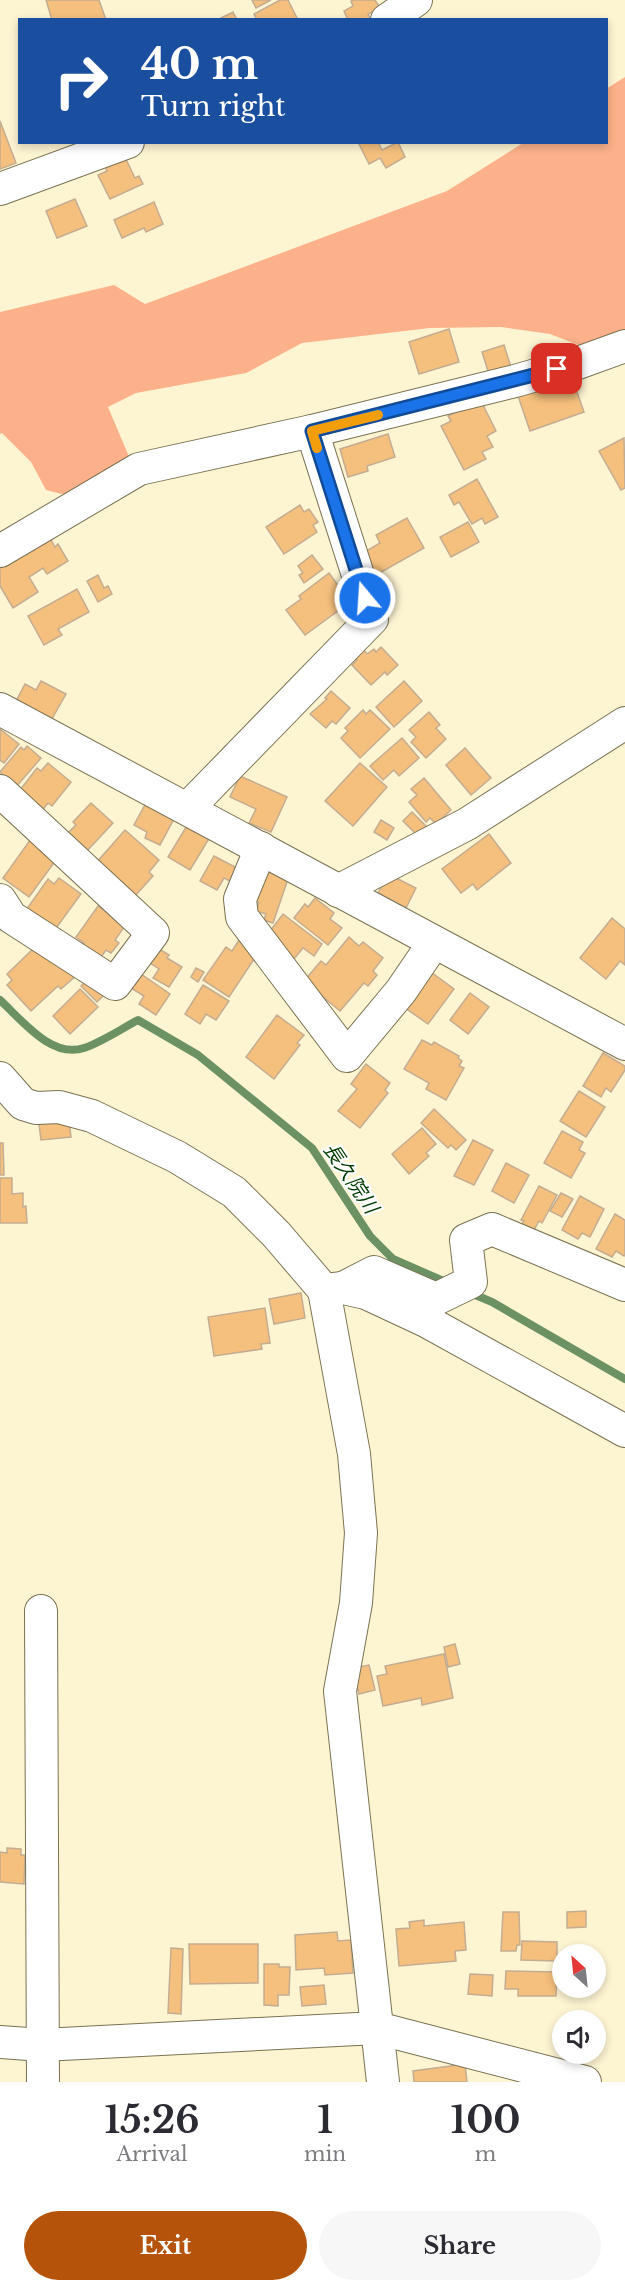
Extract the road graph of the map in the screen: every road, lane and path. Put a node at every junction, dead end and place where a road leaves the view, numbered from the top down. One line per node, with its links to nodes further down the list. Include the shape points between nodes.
1 (416, 0): 2 (street)
2 (390, 18)
3 (123, 144): 4 (street)
4 (0, 189)
5 (625, 346): 6 (street, via 515,381)
6 (312, 431): 7 (street, via 139,469); 11 (street, via 372,619)
7 (0, 551)
8 (0, 709): 11 (street)
9 (625, 723): 13 (street, via 467,824)
10 (0, 790): 14 (street, via 153,933 115,984 11,917)
11 (188, 808): 12 (street)
12 (261, 848): 13 (street); 15 (street, via 240,899 242,917 347,1056)
13 (338, 891): 15 (street)
14 (0, 900)
15 (434, 944): 16 (street)
16 (625, 1044)
17 (0, 1078): 19 (street, via 23,1104 59,1107 92,1116 177,1157 234,1192)
18 (625, 1285): 19 (street, via 492,1229 466,1240 471,1282 436,1299 374,1272)
19 (334, 1289): 20 (street, via 366,1293 426,1321); 22 (street, via 361,1533 356,1603 340,1691)
20 (625, 1431)
21 (41, 1611): 24 (street)
22 (377, 2028): 24 (street); 26 (street); 27 (street)
23 (0, 2042): 24 (street)
24 (42, 2045): 25 (street)
25 (43, 2082)
26 (383, 2082)
27 (585, 2082)

